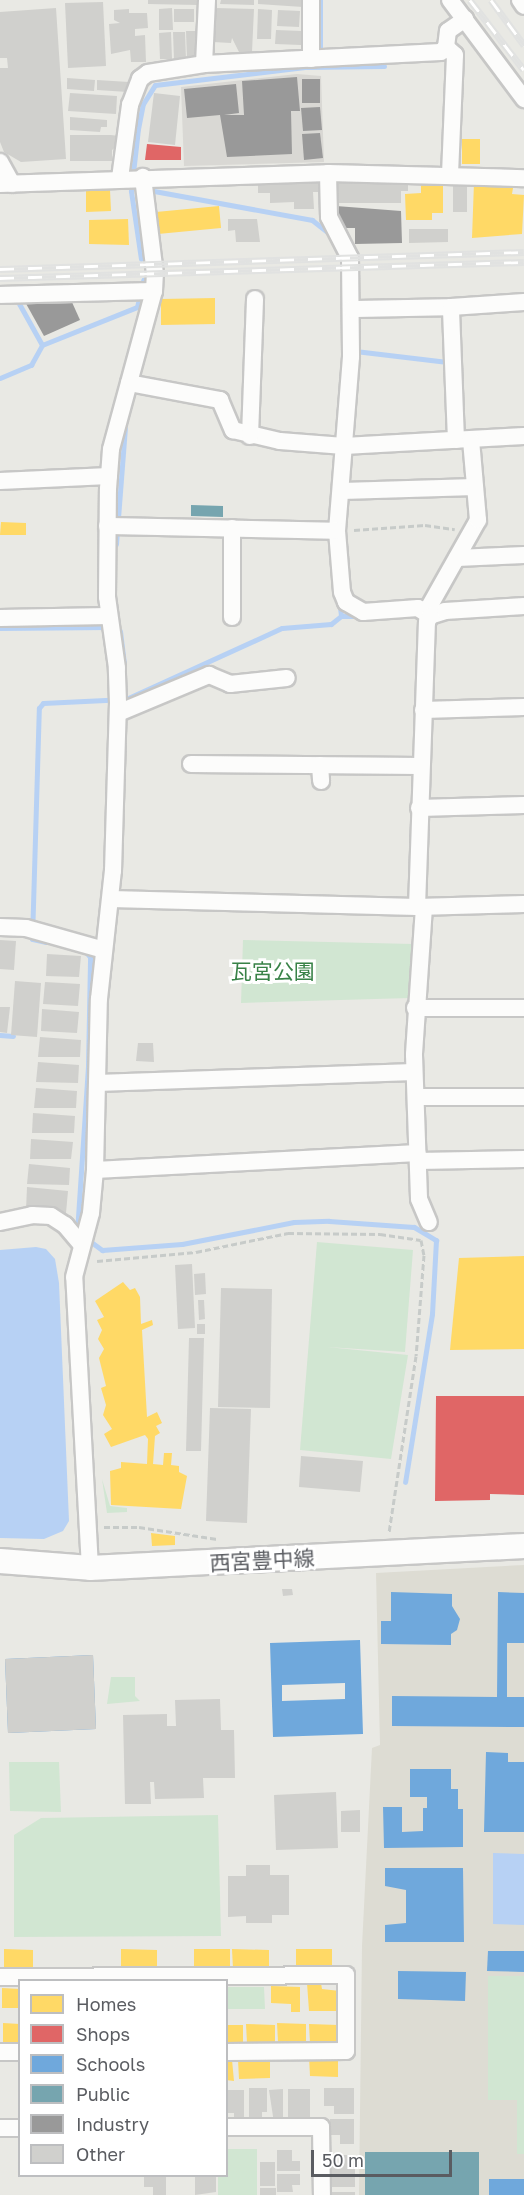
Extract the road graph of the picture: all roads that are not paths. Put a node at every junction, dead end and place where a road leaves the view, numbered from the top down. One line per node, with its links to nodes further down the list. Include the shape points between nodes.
1 (207, 0): 9 (street)
2 (311, 0): 8 (street)
3 (450, 0): 6 (street)
4 (520, 0): 5 (street)
5 (524, 6)
6 (465, 19): 7 (street, via 448,31); 10 (street)
7 (446, 47): 8 (street, via 441,52); 13 (street, via 455,55)
8 (316, 58): 9 (street)
9 (204, 64): 14 (street, via 148,73 140,79 130,105)
10 (524, 99)
11 (0, 162): 16 (street)
12 (328, 173): 13 (street); 14 (street); 22 (street, via 329,217 350,258)
13 (450, 174): 15 (street)
14 (133, 178): 16 (street); 17 (street)
15 (524, 178)
16 (6, 184)
17 (154, 291): 18 (street); 23 (street)
18 (0, 295)
19 (255, 299): 24 (street)
20 (524, 302): 21 (street)
21 (451, 307): 22 (street); 26 (street)
22 (351, 309): 27 (street)
23 (129, 383): 24 (street, via 220,400 230,427); 28 (street, via 111,449)
24 (250, 436): 27 (street)
25 (524, 436): 26 (street)
26 (464, 440): 27 (street); 30 (street)
27 (344, 446): 31 (street)
28 (109, 476): 29 (street); 32 (street)
29 (0, 481)
30 (476, 487): 31 (street); 36 (street, via 478,520)
31 (342, 491): 34 (street)
32 (107, 526): 33 (street); 38 (street)
33 (232, 528): 34 (street); 40 (street)
34 (338, 531): 39 (street, via 342,592 353,608 374,612 418,608)
35 (524, 555): 36 (street)
36 (457, 558): 39 (street, via 429,607)
37 (524, 606): 39 (street, via 445,611)
38 (108, 616): 41 (street); 45 (street, via 117,668)
39 (430, 616): 44 (street)
40 (232, 617)
41 (0, 618)
42 (286, 678): 45 (street, via 230,684 210,675)
43 (524, 707): 44 (street)
44 (423, 710): 47 (street)
45 (118, 713): 50 (street)
46 (192, 764): 47 (street, via 221,771 321,773)
47 (420, 766): 49 (street)
48 (524, 805): 49 (street)
49 (419, 808): 52 (street)
50 (111, 899): 52 (street); 54 (street)
51 (524, 903): 52 (street)
52 (421, 907): 55 (street)
53 (0, 927): 54 (street, via 26,928)
54 (104, 950): 58 (street)
55 (415, 1008): 56 (street); 57 (street)
56 (524, 1008)
57 (414, 1072): 58 (street); 59 (street)
58 (98, 1083): 63 (street)
59 (416, 1097): 60 (street); 61 (street)
60 (524, 1097)
61 (418, 1157): 62 (street); 63 (street); 65 (street, via 419,1199)
62 (524, 1159)
63 (95, 1170): 66 (street, via 90,1213)
64 (0, 1222): 66 (street, via 32,1215 51,1216 65,1225)
65 (429, 1222)
66 (79, 1251): 69 (street, via 74,1277)
67 (524, 1545): 69 (main road, 西宮豊中線)
68 (0, 1561): 69 (main road, 西宮豊中線)
69 (90, 1568)
70 (0, 1977): 73 (street, via 346,1975 346,2051)
71 (0, 2052): 72 (street)
72 (18, 2052)
73 (228, 2052)
74 (228, 2127): 77 (street, via 321,2127)
75 (0, 2128): 76 (street)
76 (18, 2128)
77 (322, 2195)

